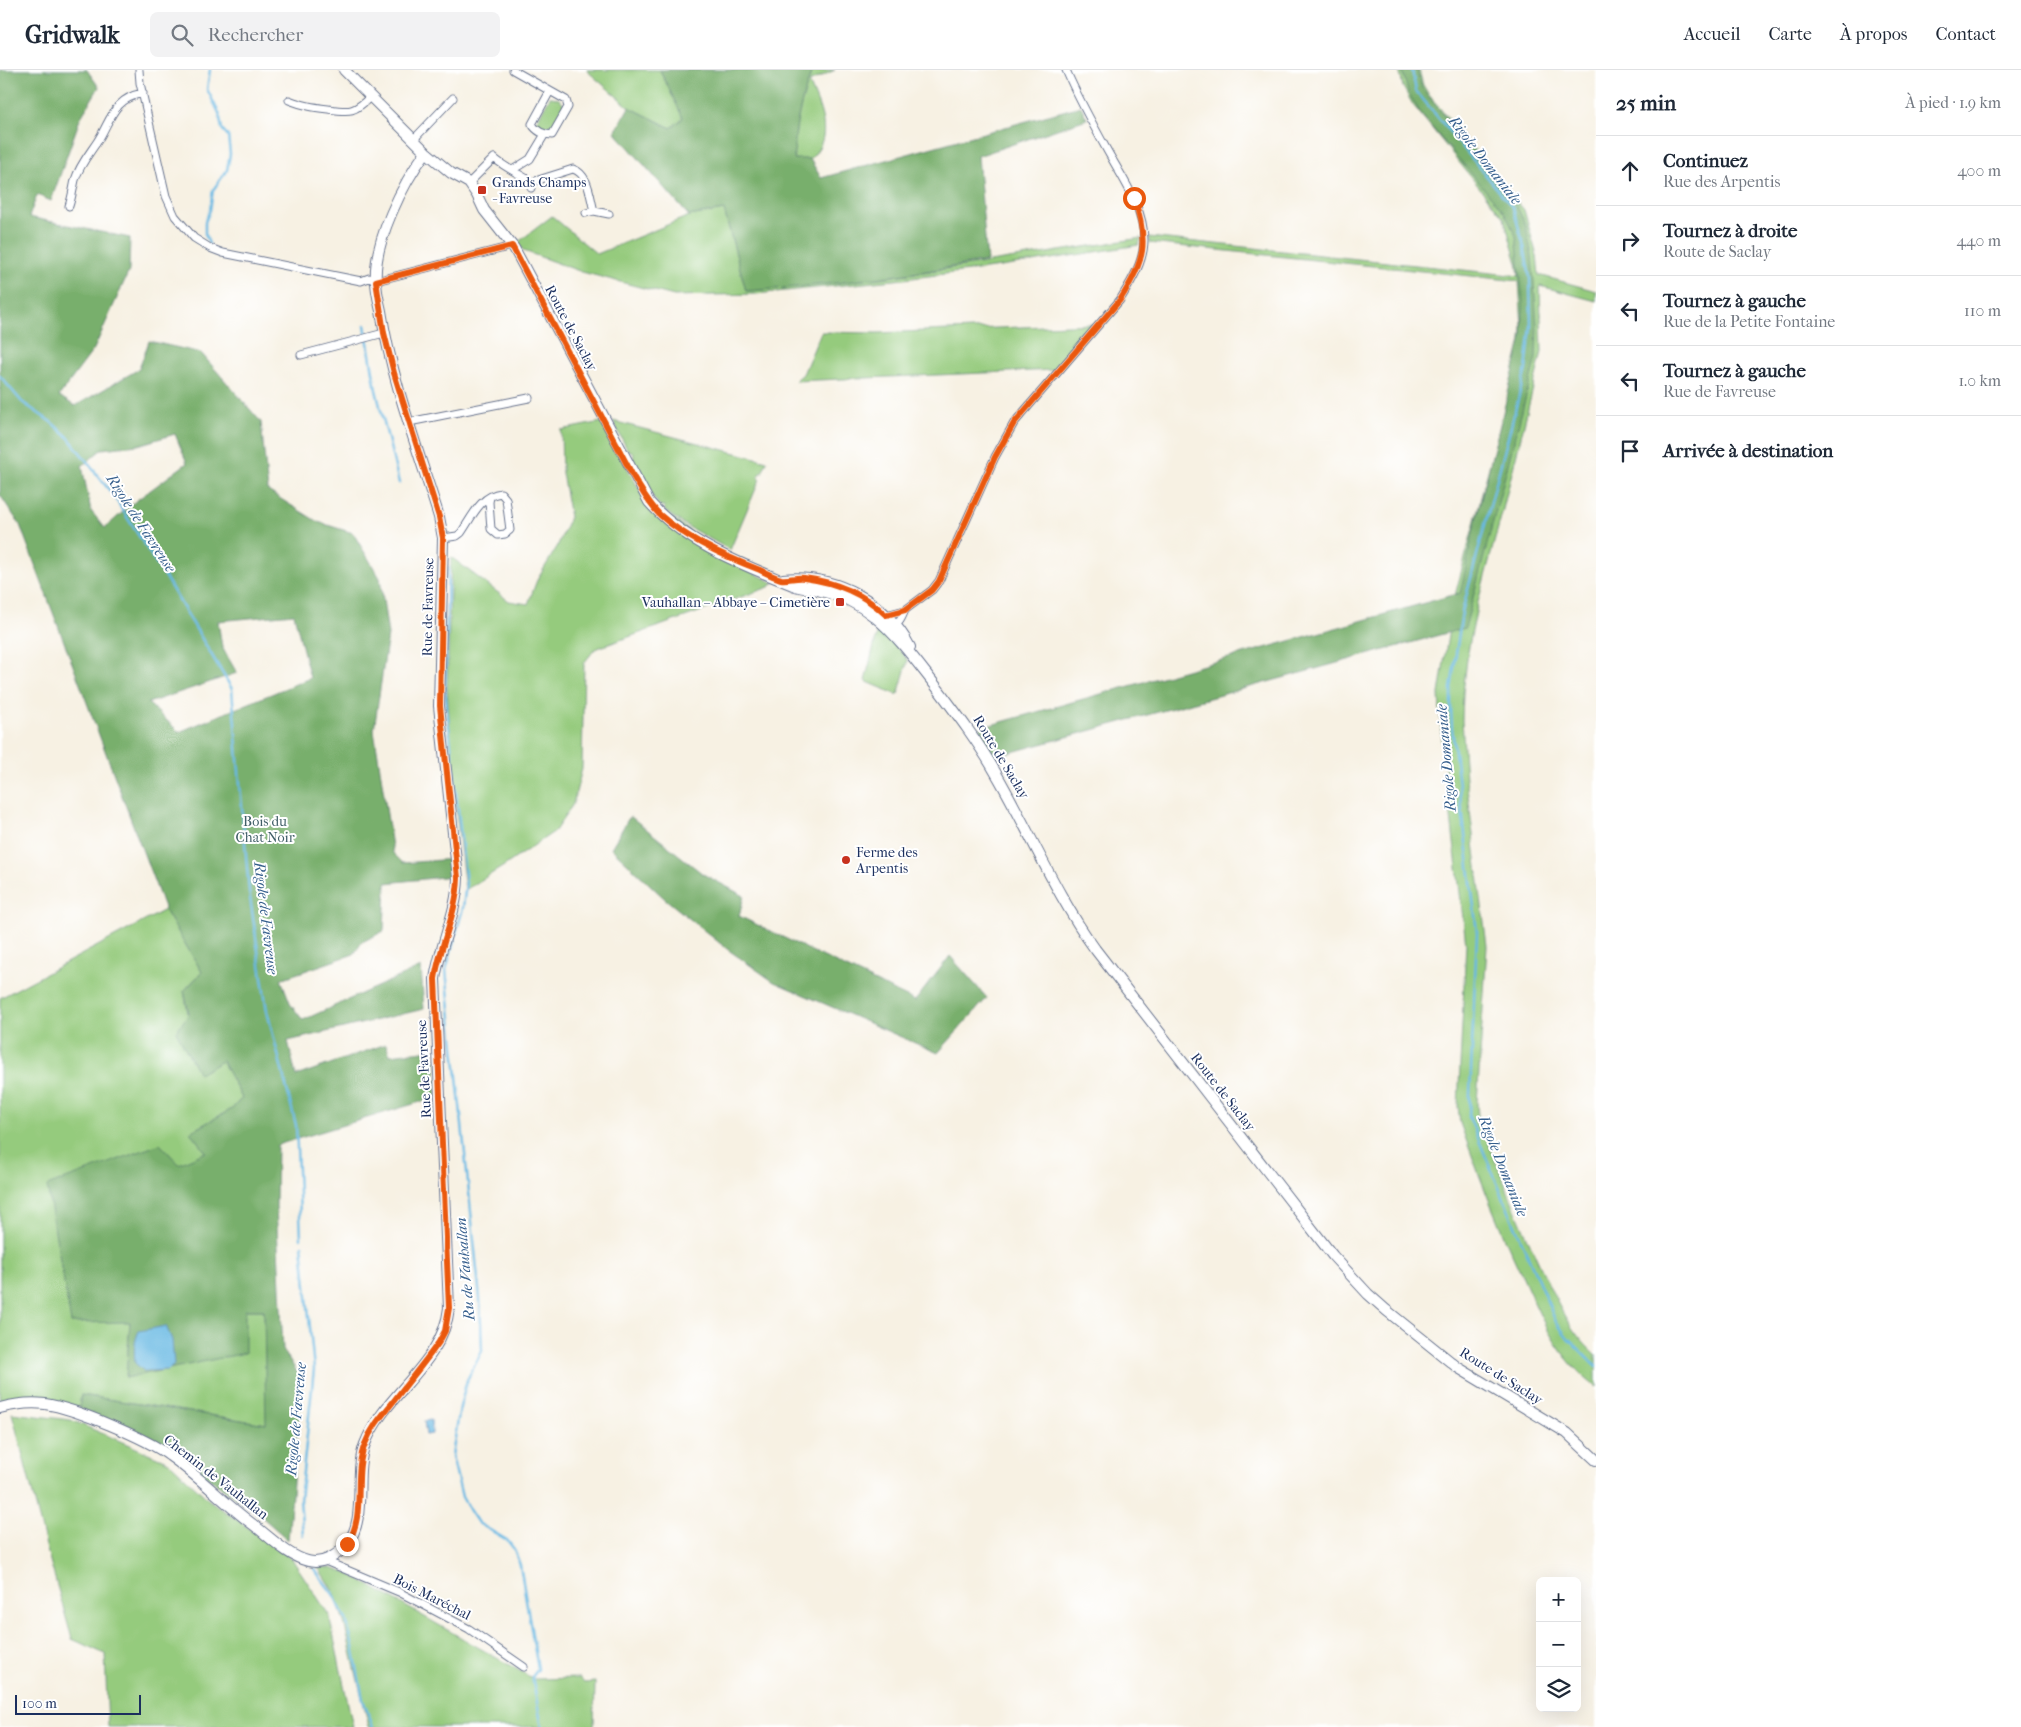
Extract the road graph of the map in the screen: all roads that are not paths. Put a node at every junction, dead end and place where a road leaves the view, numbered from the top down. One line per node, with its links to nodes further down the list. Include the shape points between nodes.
1 (139, 70): 6 (street)
2 (344, 70): 7 (main road, Route de Saclay)
3 (513, 70): 5 (street)
4 (1066, 70): 29 (street, via 1134,198 1144,240 1140,260 1120,300 1014,423 983,482 942,576 932,590)
5 (550, 91): 10 (street, via 532,124); 10 (street, via 566,100 568,107 552,135)
6 (143, 93): 15 (street, via 124,102 110,115 78,172); 20 (street, via 166,196 175,216 194,238 223,253 361,281 370,278)
7 (371, 96): 9 (street, via 362,106 342,112 314,109); 11 (main road, Route de Saclay)
8 (453, 98): 11 (street)
9 (289, 100)
10 (545, 134): 13 (street, via 530,159)
11 (414, 139): 12 (main road, Route de Saclay)
12 (426, 152): 14 (main road, Route de Saclay); 20 (main road, Rue de Favreuse, via 408,178 387,225)
13 (514, 170): 14 (street, via 494,158); 16 (street, via 532,185 574,169 579,171 585,178)
14 (469, 183): 19 (main road, Route de Saclay, via 484,210)
15 (69, 206)
16 (594, 211): 17 (street); 18 (street)
17 (586, 214)
18 (609, 214)
19 (512, 246): 20 (street); 27 (main road, Route de Saclay, via 649,502 659,514 688,535)
20 (376, 281): 21 (main road, Rue de Favreuse)
21 (384, 333): 22 (street); 24 (main road, Rue de Favreuse)
22 (302, 355)
23 (529, 398): 24 (street)
24 (409, 422): 26 (main road, Rue de Favreuse)
25 (490, 497): 25 (street, via 492,528 498,535 506,534 510,530 506,499 501,493); 26 (street, via 481,503 461,533)
26 (443, 538): 35 (main road, Rue de Favreuse, via 440,706 458,878 458,892 435,979 449,1308 445,1331 432,1353 369,1436 361,1457 356,1525 352,1536 339,1551)
27 (782, 579): 28 (main road, Route de Saclay, via 841,597); 30 (main road, Route de Saclay, via 805,578 847,589)
28 (861, 607): 31 (street, Route de Saclay, via 870,608 891,626); 32 (main road, Route de Saclay)
29 (905, 610): 30 (street); 31 (street)
30 (886, 615): 31 (main road, Route de Saclay)
31 (896, 625): 32 (main road, Route de Saclay)
32 (917, 661): 34 (main road, Route de Saclay, via 988,758 1084,934 1333,1256 1386,1310 1457,1367 1567,1433)
33 (0, 1408): 35 (main road, Chemin de Vauhallan, via 22,1404 48,1405 145,1441 179,1462 237,1513 296,1556 313,1562)
34 (1596, 1460)
35 (323, 1560): 36 (street, Bois Maréchal, via 399,1592 469,1629)
36 (524, 1667)

